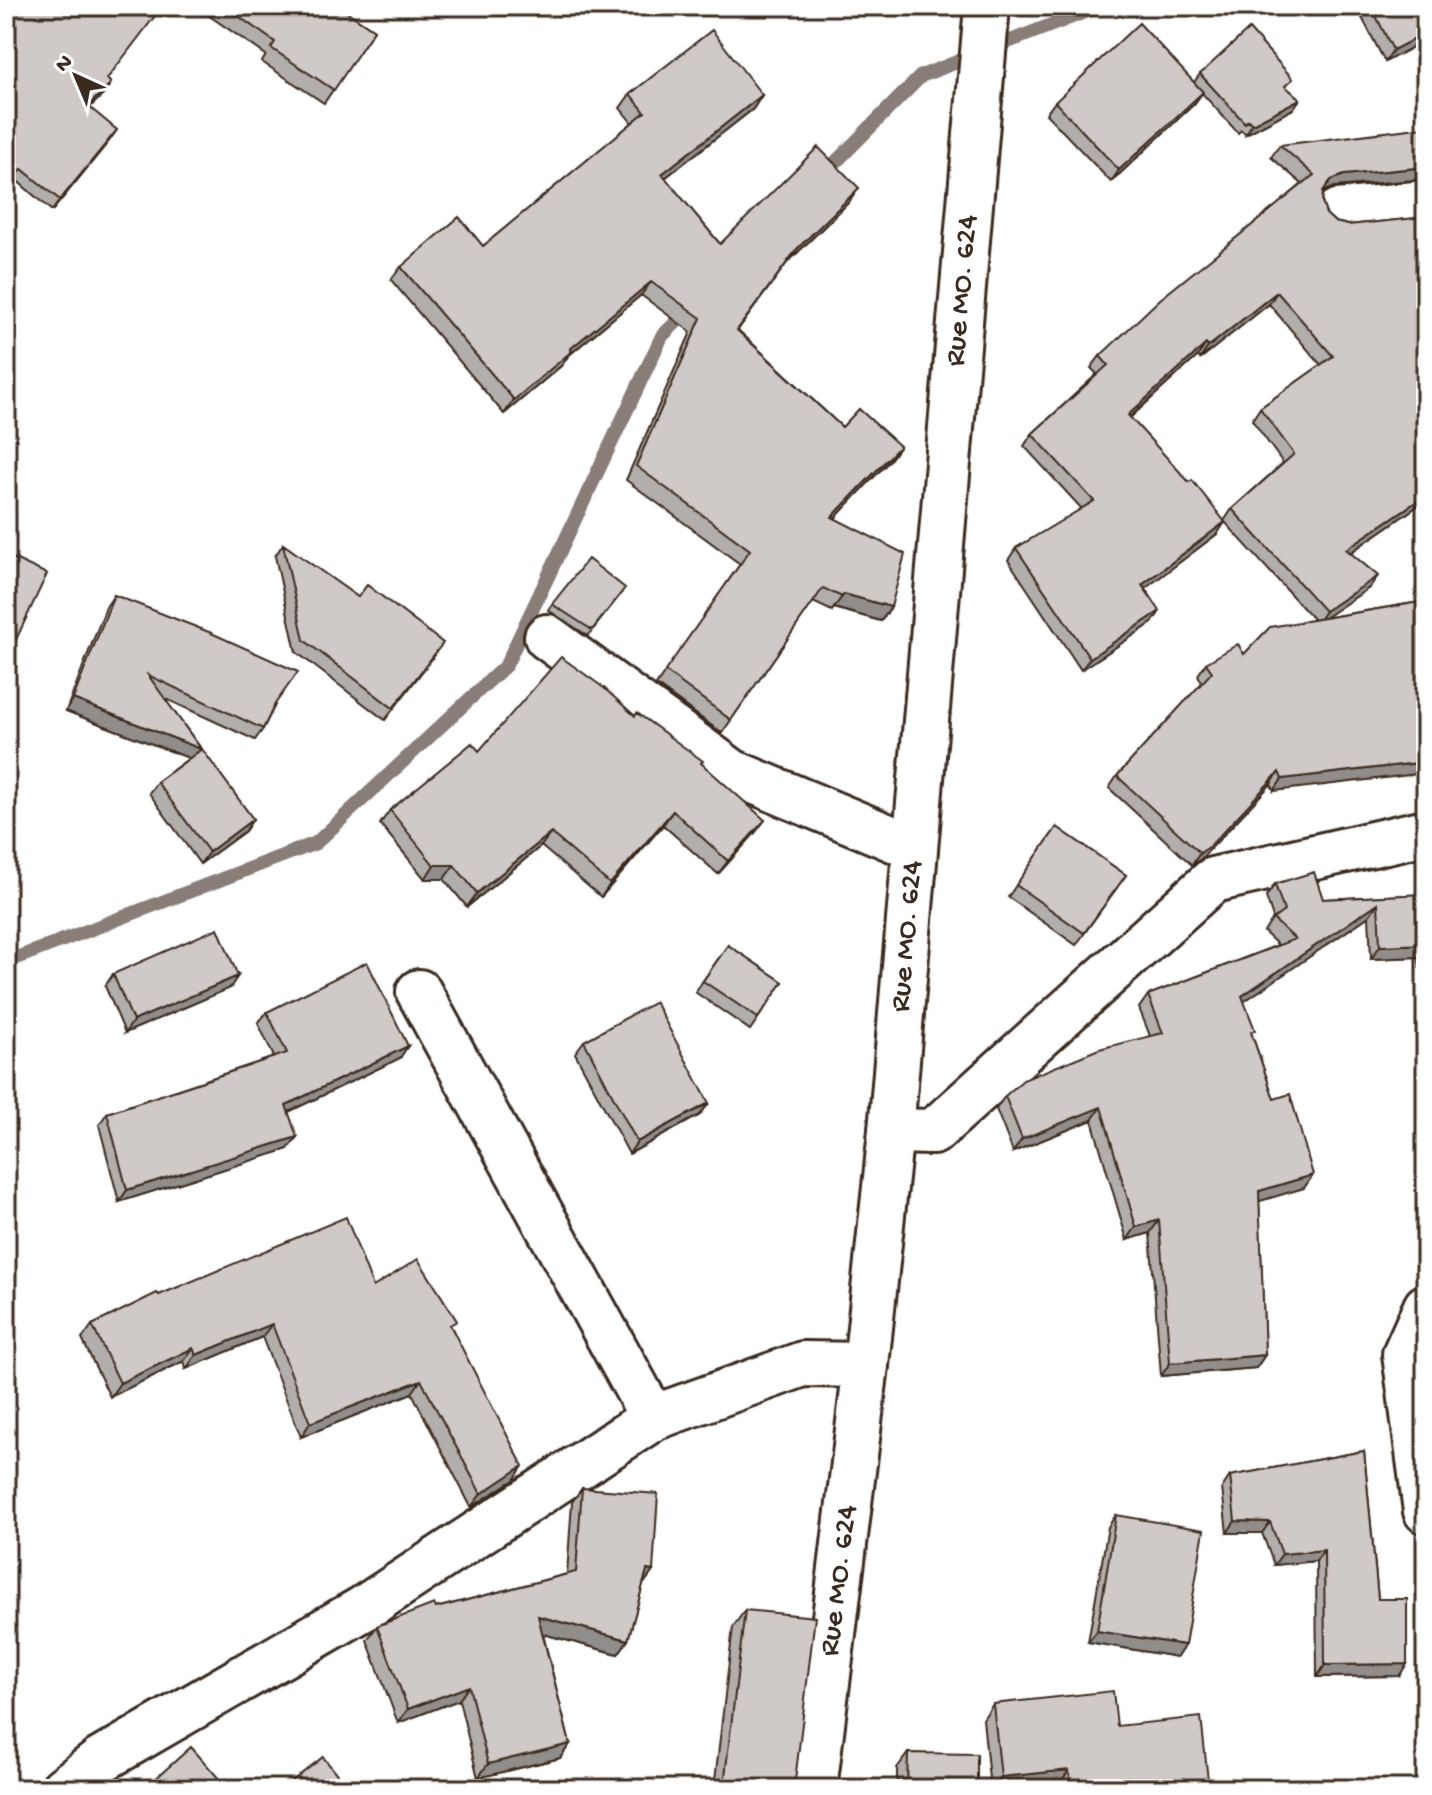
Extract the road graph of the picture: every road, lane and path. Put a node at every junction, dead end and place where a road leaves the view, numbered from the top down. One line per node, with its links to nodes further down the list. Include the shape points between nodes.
1 (987, 12): 6 (street, Rue MO. 624)
2 (1426, 203): 3 (street)
3 (1338, 212)
4 (547, 637): 6 (street, via 732,772)
5 (1426, 832): 8 (street, via 1213,880 933,1132)
6 (915, 848): 8 (street, Rue MO. 624)
7 (419, 992): 11 (street)
8 (891, 1131): 10 (street, Rue MO. 624)
9 (1426, 1307): 12 (street, via 1405,1354)
10 (866, 1365): 11 (street, via 803,1364); 14 (street, Rue MO. 624)
11 (653, 1418): 13 (street, via 364,1608 101,1760)
12 (1426, 1511)
13 (63, 1789)
14 (814, 1789)

